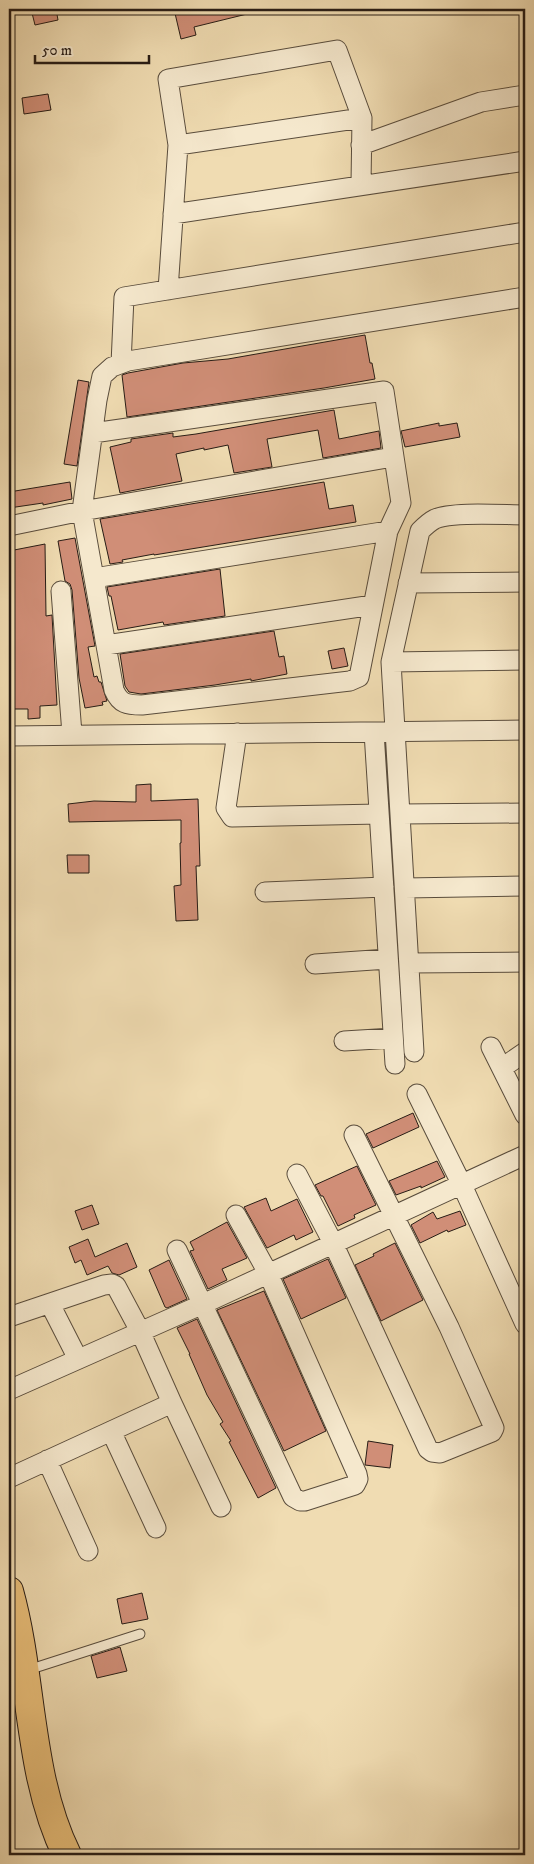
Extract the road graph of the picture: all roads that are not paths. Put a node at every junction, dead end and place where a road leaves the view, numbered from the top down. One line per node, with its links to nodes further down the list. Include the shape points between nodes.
1 (525, 94): 4 (street, via 481,102)
2 (362, 118): 3 (street); 3 (street, via 337,50 168,79); 4 (street)
3 (178, 145): 7 (street)
4 (361, 145): 6 (street)
5 (525, 161): 6 (street)
6 (361, 184): 7 (street)
7 (173, 214): 9 (street)
8 (525, 232): 9 (street)
9 (168, 290): 11 (street, via 124,297)
10 (525, 297): 11 (street)
11 (121, 364): 12 (street, via 102,376)
12 (93, 433): 13 (street, via 384,391); 14 (street)
13 (393, 457): 14 (street); 17 (street, via 401,503)
14 (82, 511): 16 (street); 18 (street)
15 (525, 515): 20 (street, via 452,515 427,523 420,531)
16 (9, 526)
17 (388, 531): 18 (street); 22 (street)
18 (94, 578): 23 (street)
19 (525, 582): 20 (street)
20 (408, 583): 25 (street)
21 (61, 591): 30 (street)
22 (373, 605): 23 (street); 23 (street, via 359,677 350,681 127,706 118,700 114,690)
23 (106, 646)
24 (525, 660): 25 (street)
25 (391, 662): 28 (street)
26 (525, 730): 28 (street)
27 (374, 732): 28 (street); 29 (street); 33 (street)
28 (396, 732): 34 (street)
29 (237, 733): 30 (street); 33 (street, via 226,808 232,817)
30 (72, 734): 31 (street)
31 (9, 736)
32 (525, 813): 34 (street)
33 (379, 814): 36 (street)
34 (401, 814): 37 (street)
35 (525, 886): 37 (street)
36 (384, 887): 38 (street); 39 (street)
37 (405, 888): 41 (street)
38 (264, 892)
39 (388, 959): 42 (street); 43 (street)
40 (525, 962): 41 (street)
41 (409, 963): 46 (street)
42 (314, 964)
43 (393, 1038): 44 (street); 48 (street)
44 (344, 1041)
45 (491, 1047): 49 (street)
46 (414, 1052)
47 (525, 1052): 49 (street)
48 (395, 1064)
49 (502, 1068): 51 (street)
50 (417, 1094): 55 (street)
51 (525, 1114)
52 (354, 1135): 57 (street)
53 (525, 1155): 55 (street)
54 (297, 1174): 58 (street)
55 (462, 1185): 57 (street); 64 (street)
56 (236, 1215): 60 (street)
57 (394, 1215): 58 (street); 58 (street, via 491,1420 494,1428 488,1435 440,1453 428,1449)
58 (333, 1242): 60 (street)
59 (176, 1250): 62 (street)
60 (268, 1274): 62 (street); 62 (street, via 357,1474 356,1484 305,1501 292,1497)
61 (50, 1304): 63 (street); 65 (street, via 114,1284); 66 (street)
62 (203, 1304): 65 (street)
63 (9, 1317)
64 (525, 1324)
65 (140, 1331): 66 (street); 68 (street)
66 (78, 1359): 67 (street)
67 (11, 1384)
68 (172, 1403): 69 (street); 72 (street)
69 (112, 1431): 70 (street); 73 (street)
70 (47, 1460): 71 (street); 74 (street)
71 (9, 1478)
72 (221, 1506)
73 (156, 1528)
74 (88, 1551)
75 (9, 1591): 77 (highway)
76 (140, 1634): 77 (lane)
77 (25, 1671): 78 (highway, via 44,1793)
78 (67, 1855)

